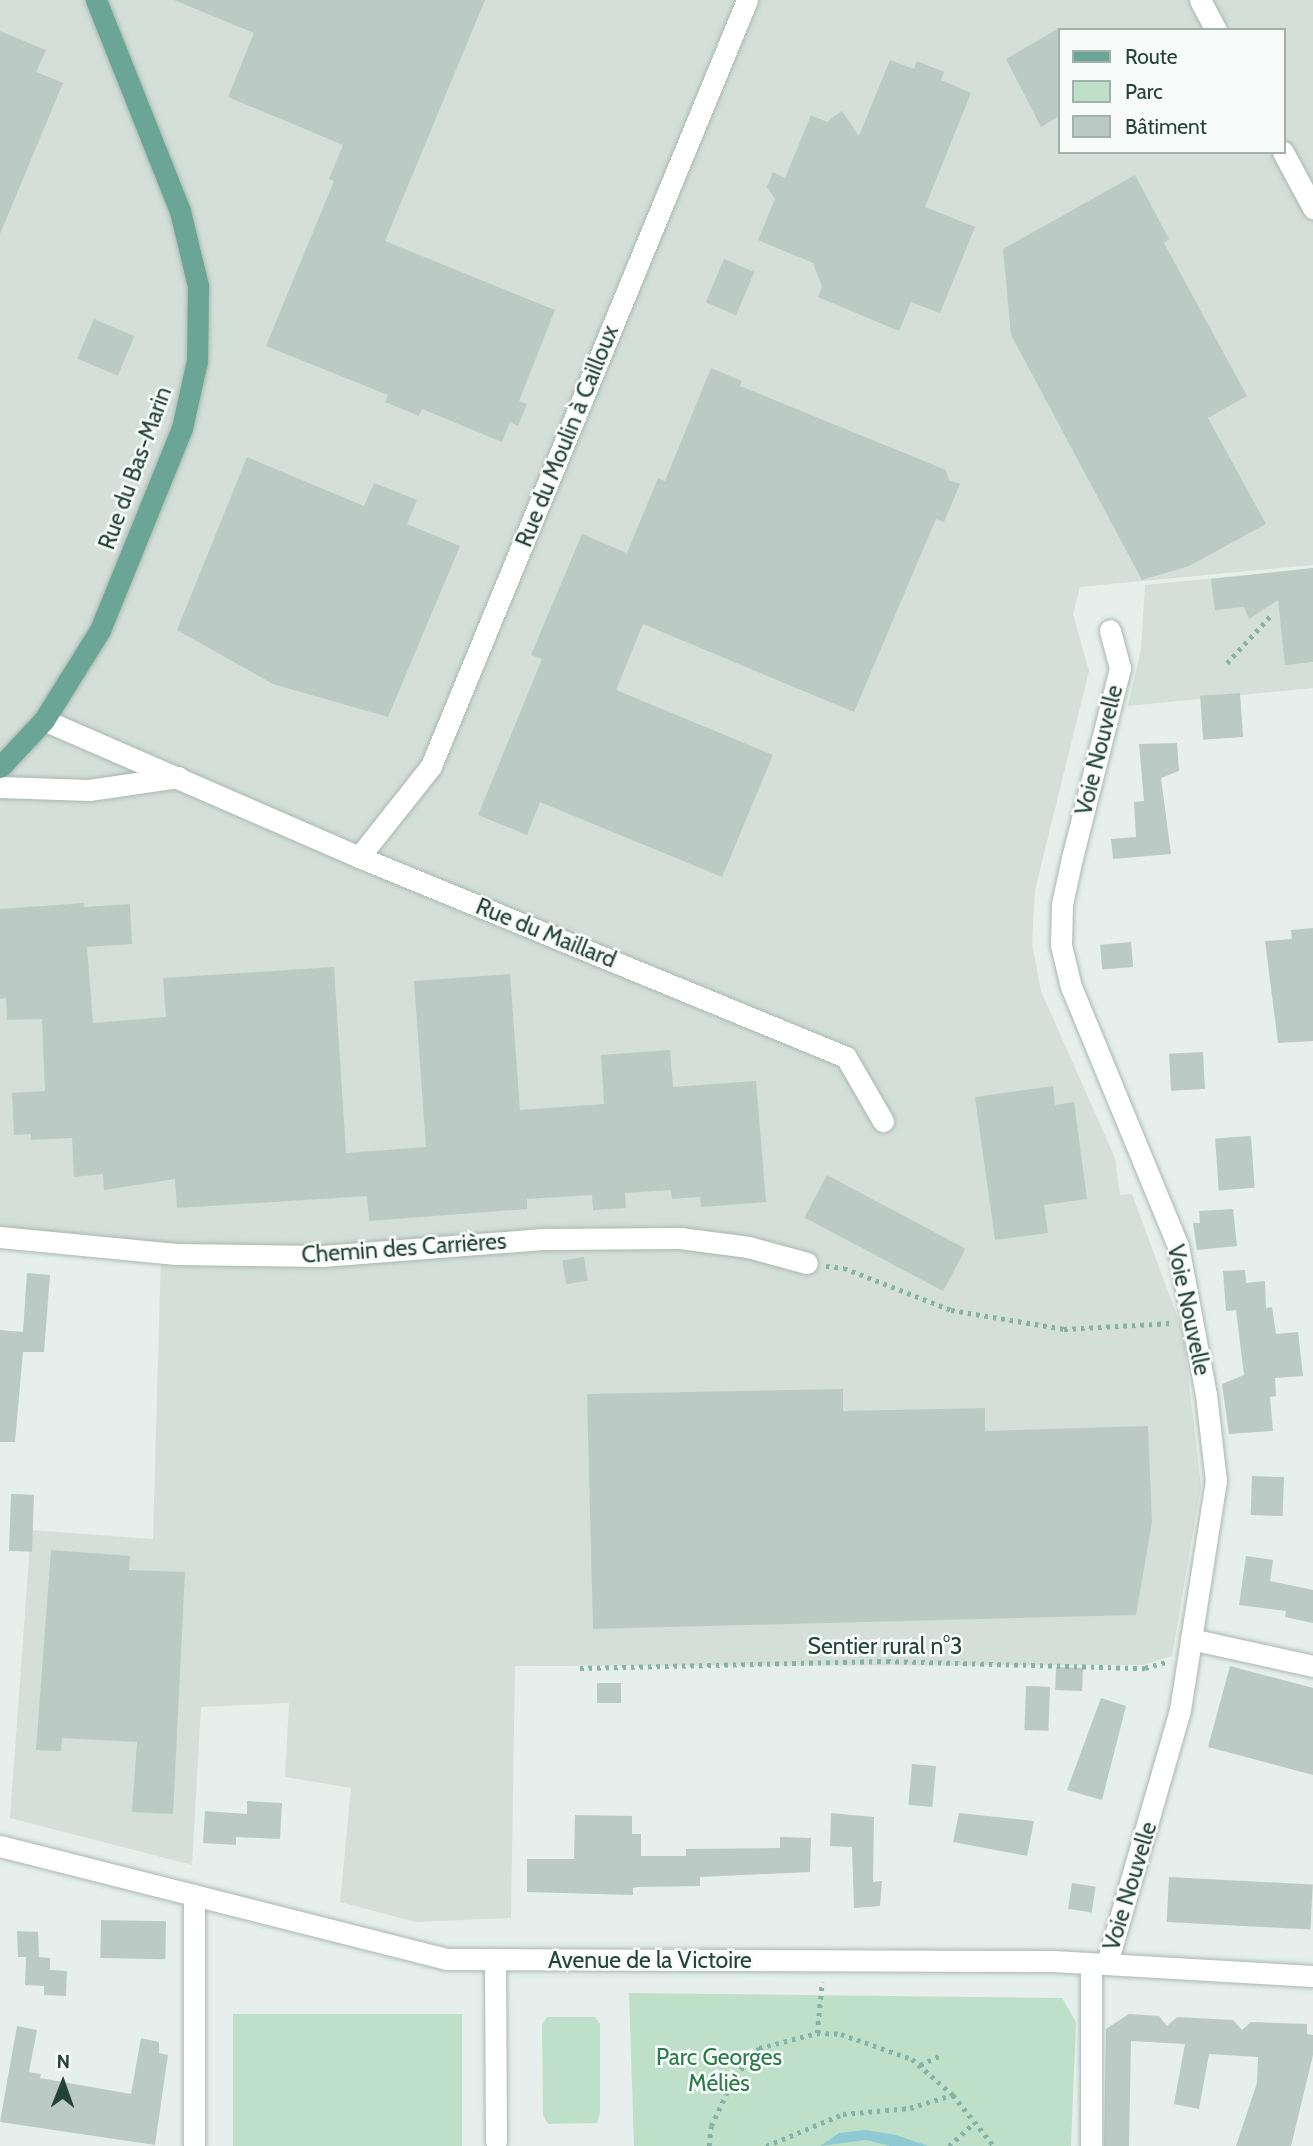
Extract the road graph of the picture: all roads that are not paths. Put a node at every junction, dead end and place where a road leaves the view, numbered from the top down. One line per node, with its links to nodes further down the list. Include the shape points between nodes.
1 (96, 0): 8 (main road, Rue du Bas-Marin, via 180,211 198,286 197,361 174,450 100,630)
2 (747, 0): 12 (street, Rue du Moulin à Cailloux, via 431,766)
3 (1200, 0): 4 (street)
4 (1215, 28)
5 (1284, 154): 6 (street)
6 (1313, 208)
7 (1110, 631): 16 (street, Voie Nouvelle, via 1120,668 1062,904 1061,945 1071,987 1178,1246 1194,1322 1216,1481)
8 (44, 720): 9 (main road, Rue du Bas-Marin); 10 (street, Rue du Maillard)
9 (0, 767)
10 (180, 776): 11 (street, via 89,790); 12 (street, Rue du Maillard)
11 (0, 788)
12 (359, 857): 13 (street, Rue du Maillard, via 846,1057)
13 (883, 1121)
14 (0, 1237): 15 (street, Chemin des Carrières, via 176,1254 322,1256 545,1239 680,1238 748,1247)
15 (807, 1263)
16 (1190, 1647): 17 (street); 21 (street, Voie Nouvelle, via 1173,1737)
17 (1313, 1666)
18 (0, 1846): 19 (street, Avenue de la Victoire)
19 (194, 1895): 20 (street, Avenue de la Victoire, via 446,1959); 24 (street)
20 (495, 1959): 21 (street, Avenue de la Victoire); 23 (street)
21 (1099, 1964): 22 (street, Avenue de la Victoire); 25 (street, Voie Nouvelle)
22 (1313, 1976)
23 (496, 2141)
24 (194, 2146)
25 (1091, 2146)

